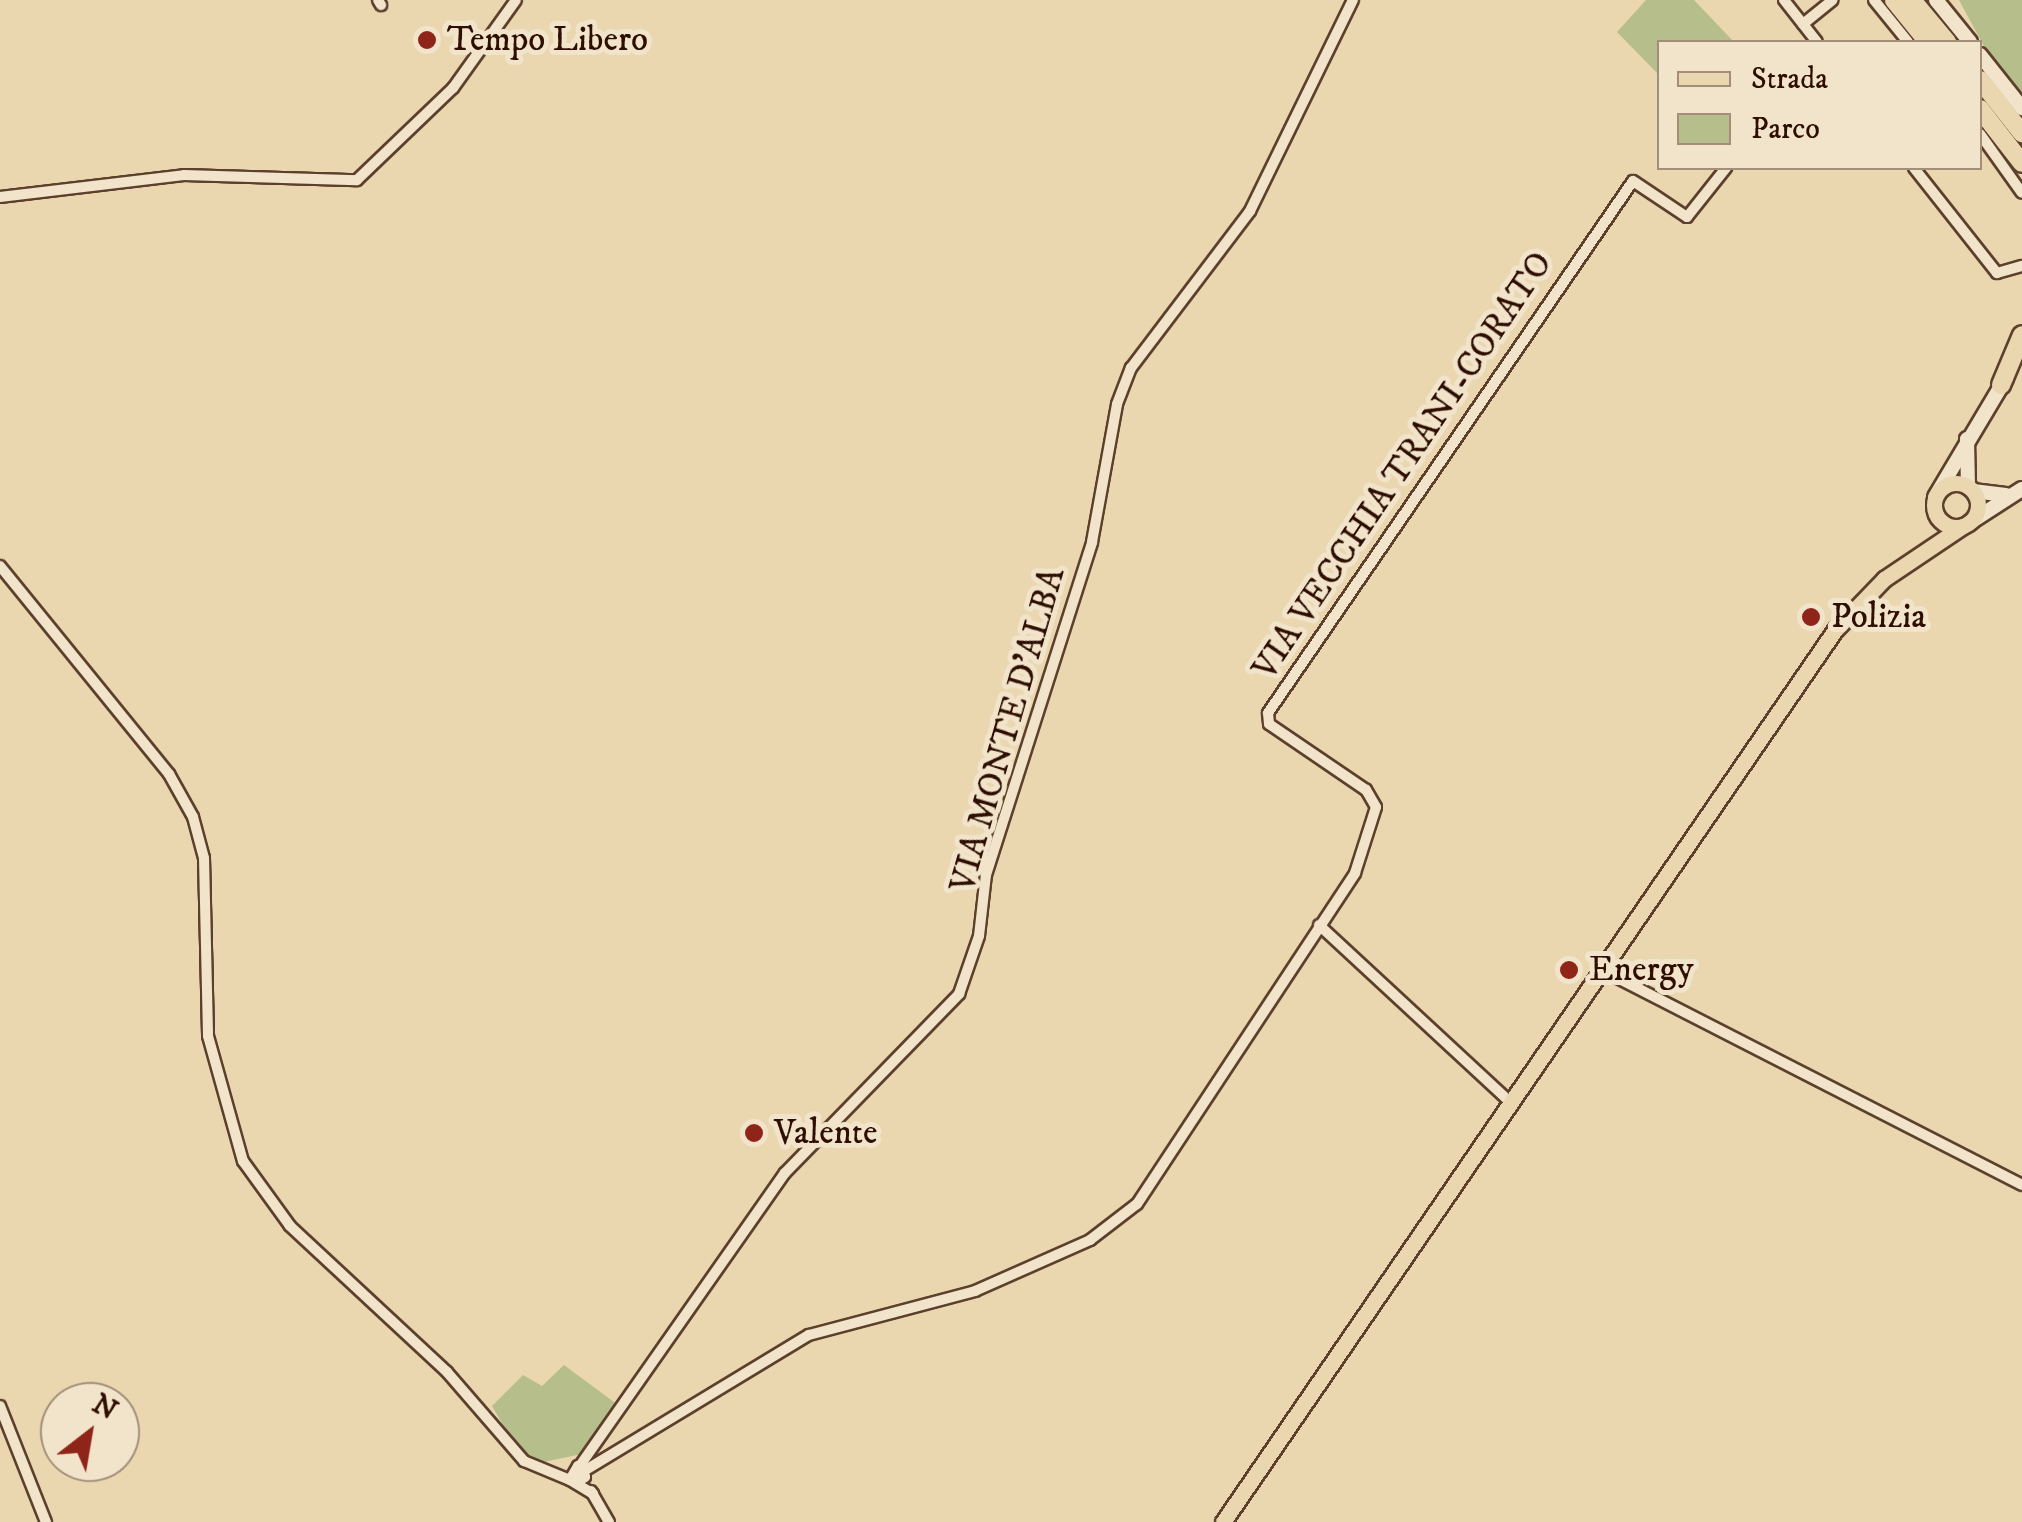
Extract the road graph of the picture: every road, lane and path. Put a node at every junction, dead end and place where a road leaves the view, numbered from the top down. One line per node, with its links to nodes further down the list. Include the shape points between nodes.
1 (516, 0): 31 (street, via 453,88 356,180 184,175)
2 (1354, 0): 48 (street, VIA MONTE D'ALBA, via 1250,211 1131,368 1117,404 1092,542 986,875 959,994 785,1173)
3 (1784, 0): 10 (street)
4 (1832, 0): 10 (street)
5 (1874, 0): 14 (street)
6 (1894, 0): 15 (highway)
7 (1908, 0): 11 (highway); 16 (highway)
8 (1936, 0): 11 (main road)
9 (1948, 0): 11 (main road)
10 (1805, 27): 12 (street); 13 (street)
11 (1959, 38)
12 (1797, 40)
13 (1815, 40)
14 (1906, 40)
15 (1926, 40)
16 (1937, 40)
17 (1982, 58): 20 (main road)
18 (1982, 83): 23 (highway)
19 (1982, 98): 25 (highway)
20 (2022, 108)
21 (1982, 111): 26 (highway)
22 (1982, 125): 29 (highway)
23 (2022, 133)
24 (1982, 137): 30 (street)
25 (2022, 148)
26 (2022, 163)
27 (1724, 170): 43 (street, VIA VECCHIA TRANI-CORATO, via 1687,218 1632,181 1268,712 1268,724 1374,798 1355,874)
28 (1916, 170): 32 (street, via 1996,273)
29 (2022, 175)
30 (2022, 193)
31 (0, 197)
32 (2022, 266)
33 (2022, 334): 35 (highway)
34 (2022, 354): 35 (main road)
35 (2001, 385): 36 (main road)
36 (1968, 434): 37 (main road); 39 (main road)
37 (1970, 489): 38 (main road); 39 (main road, via 1949,484); 40 (main road)
38 (2019, 490): 40 (main road)
39 (1934, 500): 40 (main road, via 1942,522); 41 (main road)
40 (1966, 524): 41 (main road)
41 (1917, 553): 44 (main road, via 1836,630)
42 (0, 566): 50 (street, via 169,774 192,816 204,858 208,1036 242,1161 290,1226 539,1469)
43 (1319, 925): 45 (street); 49 (street, VIA VECCHIA TRANI-CORATO, via 1177,1154 1136,1204 1090,1240 974,1291 809,1335)
44 (1602, 970): 45 (main road); 46 (street)
45 (1512, 1104): 53 (main road)
46 (2022, 1185)
47 (0, 1406): 51 (street)
48 (596, 1446): 49 (street); 50 (street, VIA MONTE D'ALBA)
49 (614, 1453): 50 (street, VIA VECCHIA TRANI-CORATO)
50 (577, 1474): 52 (street)
51 (46, 1522)
52 (609, 1522)
53 (1223, 1522)

